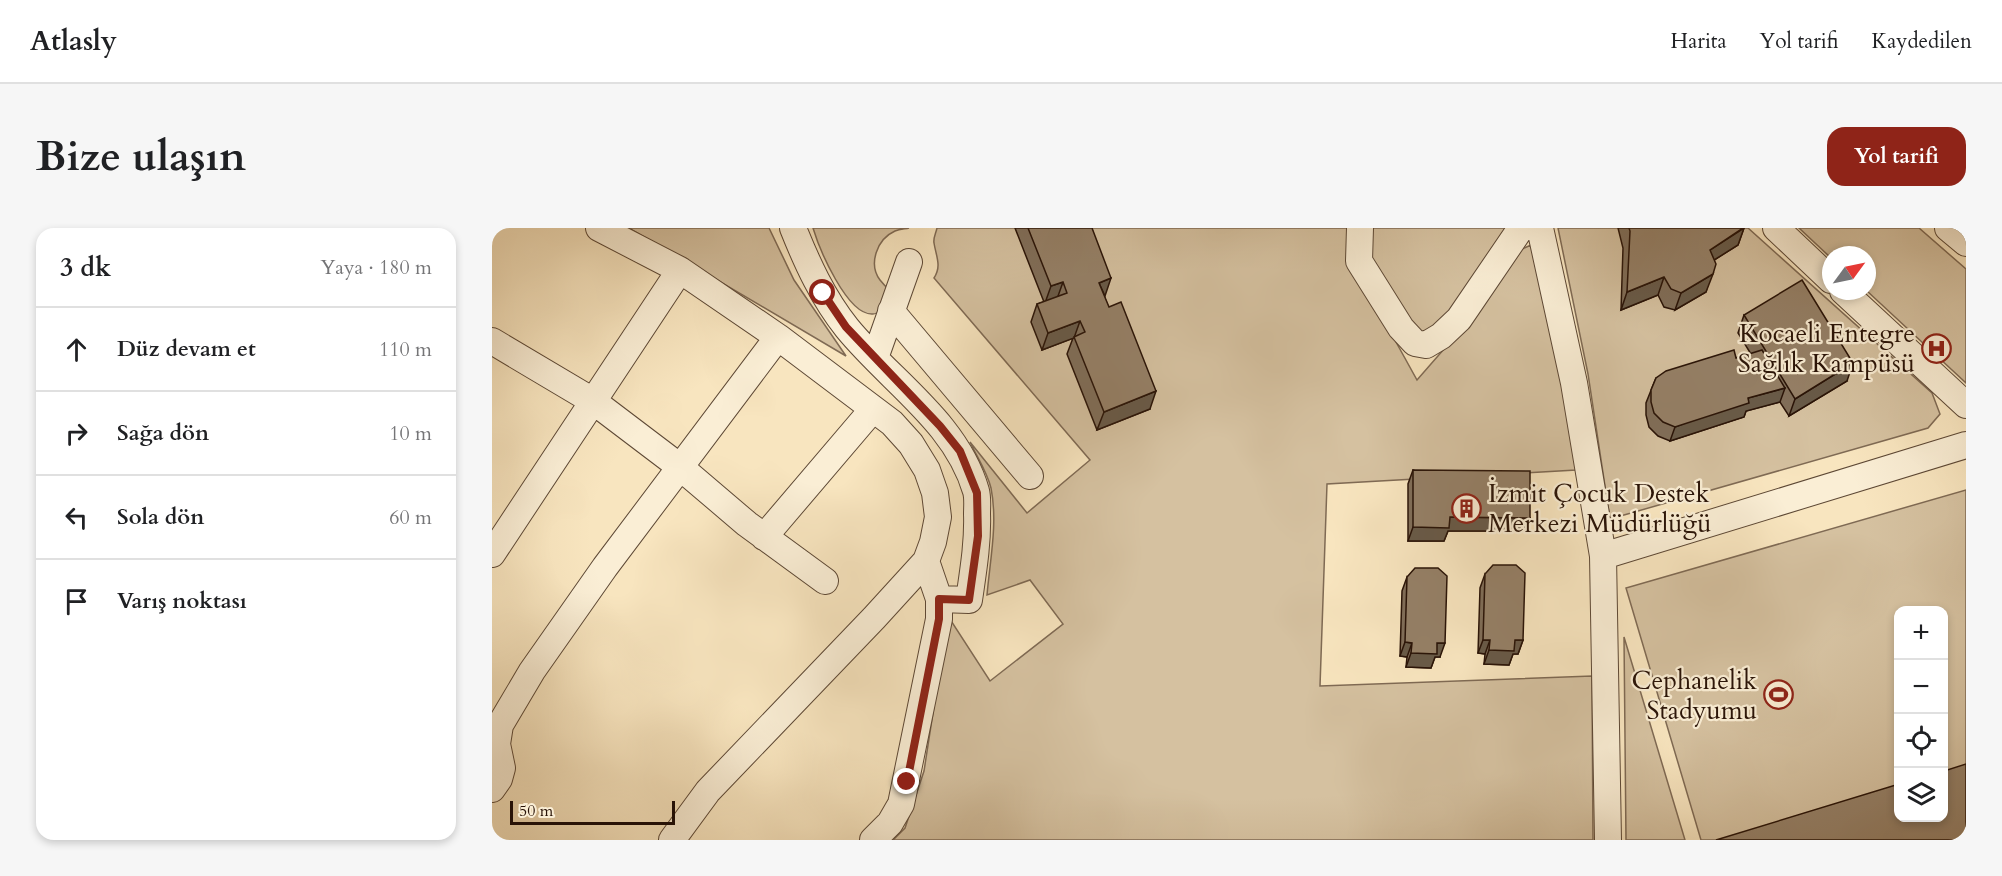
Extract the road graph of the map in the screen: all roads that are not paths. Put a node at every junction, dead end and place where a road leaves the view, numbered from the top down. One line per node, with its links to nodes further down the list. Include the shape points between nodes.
1 (599, 228): 10 (street)
2 (793, 228): 16 (street, via 823,293)
3 (1360, 228): 4 (street, via 1359,261 1401,328 1415,343 1426,345 1459,319)
4 (1521, 228)
5 (1540, 228): 25 (street, via 1574,383)
6 (1776, 228): 11 (street)
7 (1948, 228): 8 (street)
8 (1966, 243)
9 (909, 262): 13 (street)
10 (680, 270): 14 (street); 17 (street)
11 (1822, 271)
12 (1853, 300): 18 (street)
13 (891, 311): 16 (street); 22 (street)
14 (778, 337): 19 (street); 21 (street)
15 (492, 341): 17 (street)
16 (874, 358): 28 (street, via 960,451 977,493 978,536 969,600)
17 (593, 401): 21 (street); 24 (street)
18 (1966, 405)
19 (873, 409): 23 (street); 26 (street, via 911,444 927,470 938,517)
20 (1966, 445): 25 (street)
21 (680, 467): 23 (street); 29 (street, via 532,671)
22 (1030, 476)
23 (764, 537): 27 (street)
24 (492, 554)
25 (1603, 556): 33 (street)
26 (926, 561): 28 (street); 31 (street, via 708,791)
27 (825, 581)
28 (939, 599): 32 (street, via 939,619 901,804)
29 (494, 742): 30 (street, via 502,768)
30 (492, 789)
31 (672, 840)
32 (873, 840)
33 (1608, 840)

